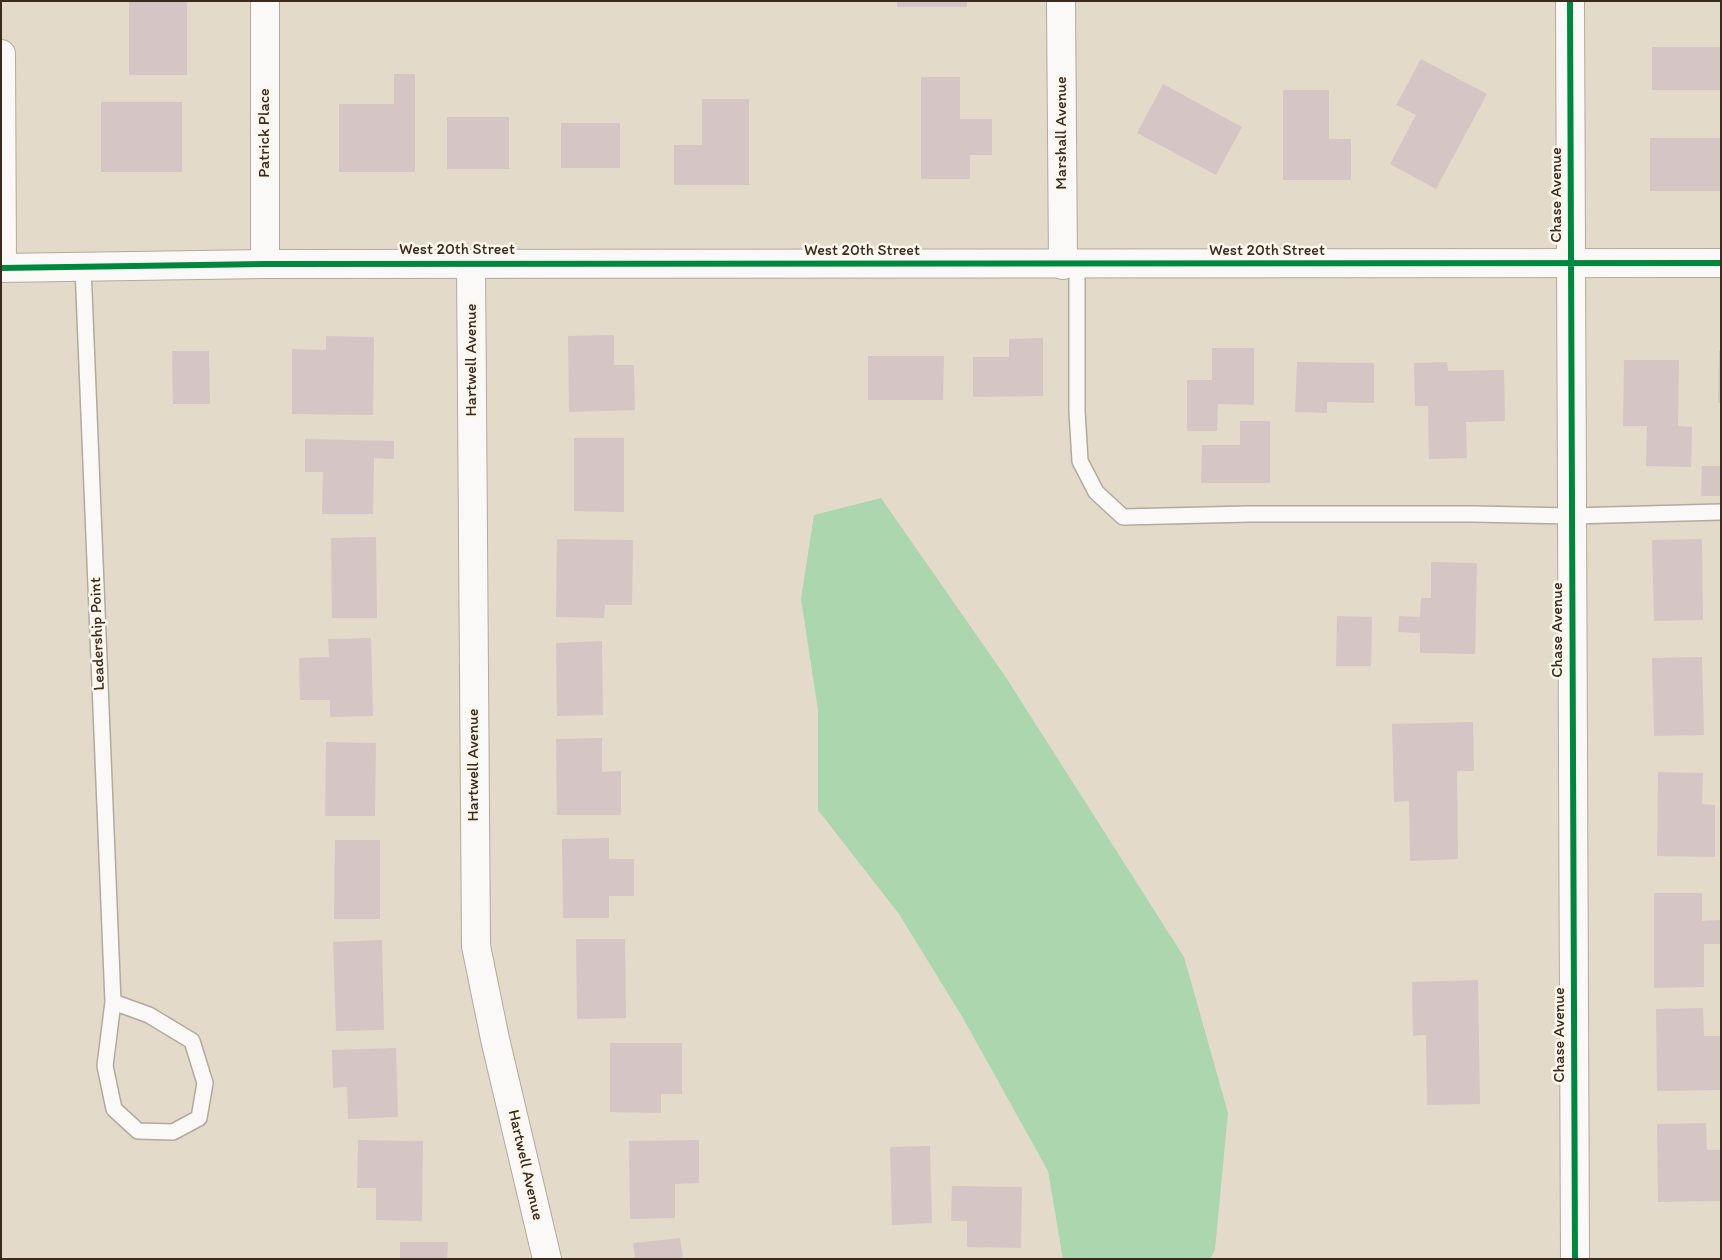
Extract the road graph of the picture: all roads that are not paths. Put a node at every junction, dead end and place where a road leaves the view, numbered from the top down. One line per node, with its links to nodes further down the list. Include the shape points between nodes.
1 (265, 1): 5 (street, Patrick Place)
2 (1061, 1): 8 (street, Marshall Avenue)
3 (1570, 1): 9 (street, Chase Avenue)
4 (1, 54): 11 (street)
5 (265, 264): 6 (street, West 20th Street); 10 (street, West 20th Street)
6 (471, 264): 8 (street, West 20th Street); 15 (street, Hartwell Avenue, via 476,946)
7 (1721, 264): 9 (street, West 20th Street)
8 (1070, 265): 9 (street, West 20th Street); 13 (lane, via 1080,461 1096,492 1123,517 1249,514)
9 (1570, 265): 13 (street, Chase Avenue)
10 (84, 267): 11 (street, West 20th Street); 14 (lane, Leadership Point)
11 (2, 268)
12 (1721, 512): 13 (lane)
13 (1571, 516): 16 (street, Chase Avenue)
14 (113, 1002): 14 (lane, Leadership Point, via 105,1066 114,1109 138,1131 173,1132 199,1118 205,1083 192,1041 149,1015)
15 (547, 1259)
16 (1575, 1259)

